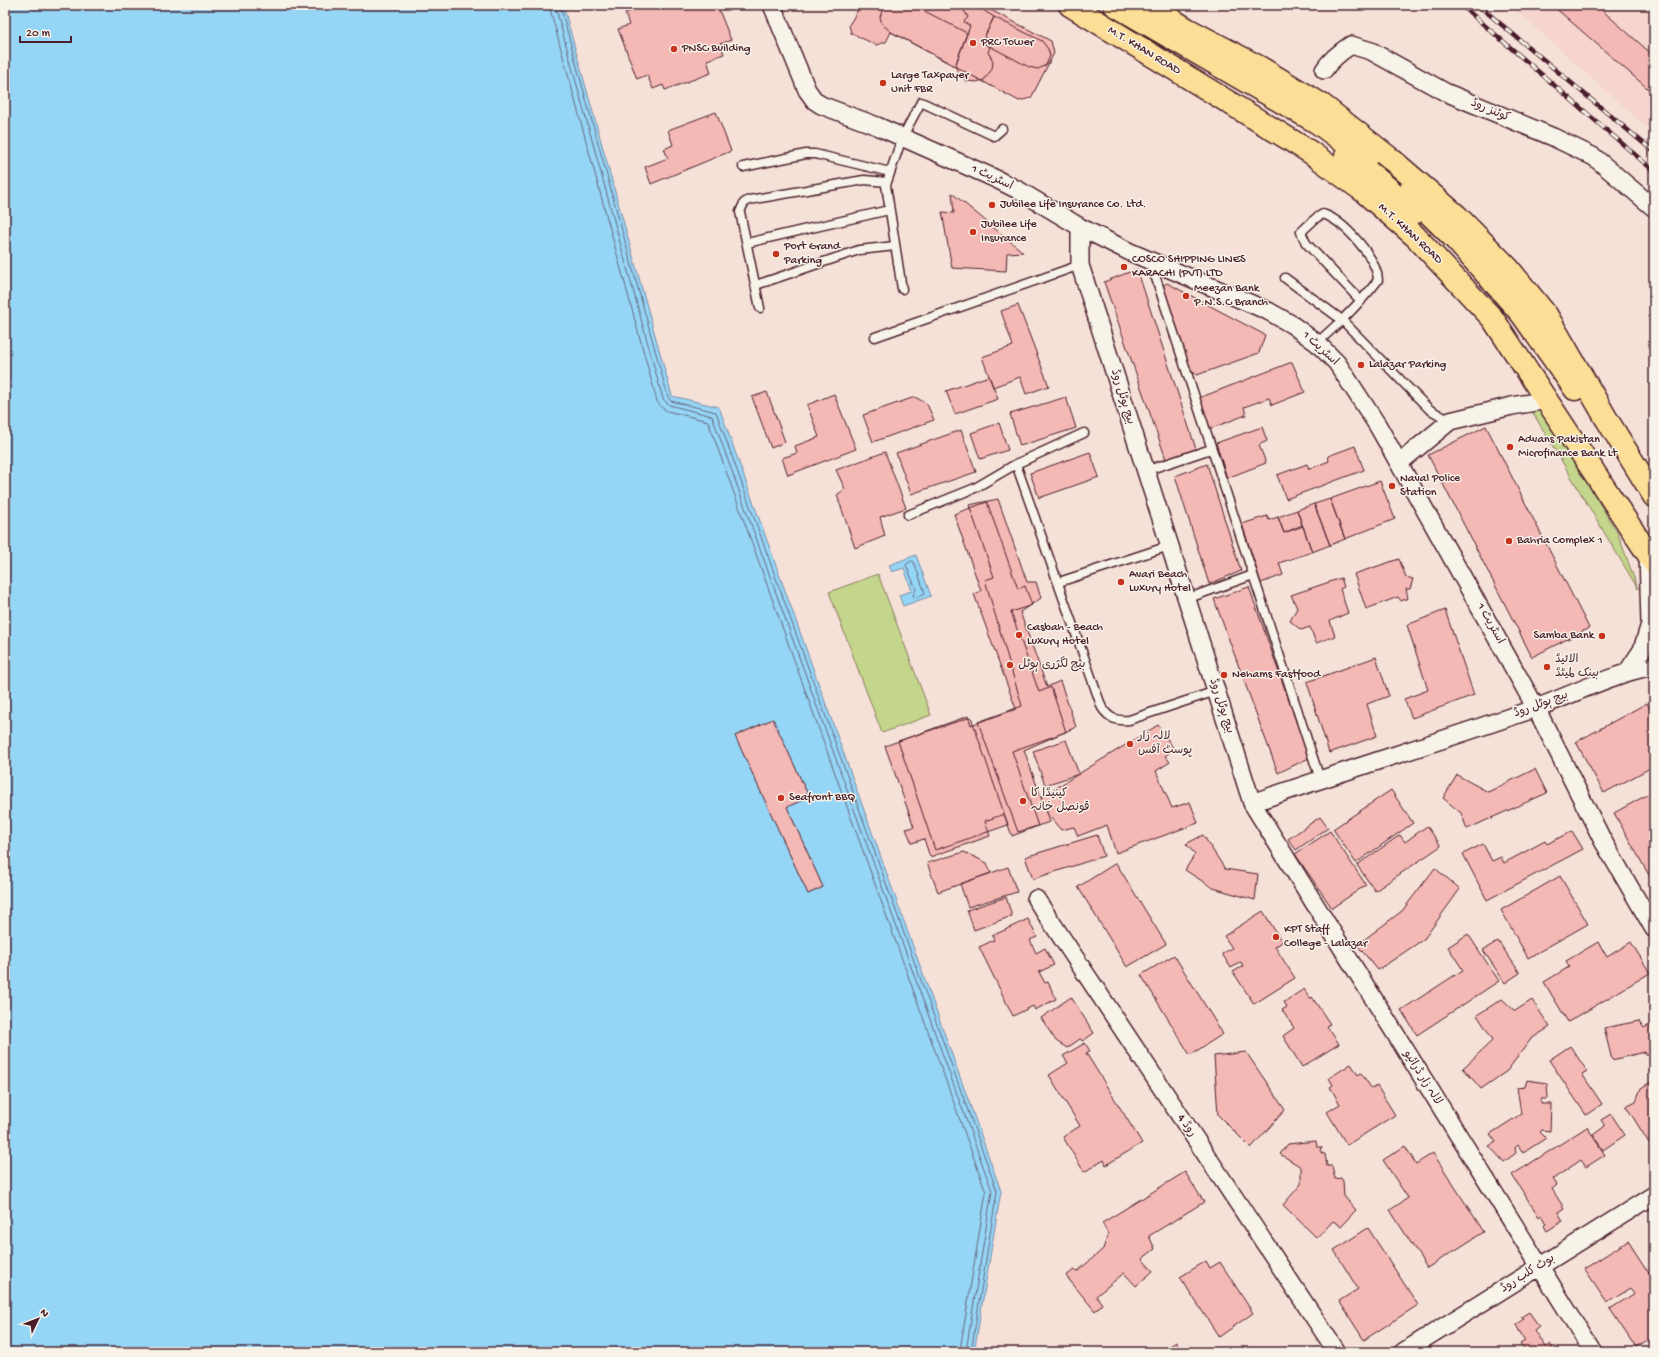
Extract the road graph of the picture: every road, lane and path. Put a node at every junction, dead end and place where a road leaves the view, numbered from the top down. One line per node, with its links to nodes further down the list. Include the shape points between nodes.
1 (772, 5): 8 (street, اسٹریٹ 1, via 807,90 815,101)
2 (1070, 5): 28 (highway, M.T. KHAN ROAD, via 1310,152 1362,190 1415,236 1493,319)
3 (1098, 5): 24 (highway, via 1281,110 1371,174 1415,210)
4 (1115, 5): 24 (highway, via 1318,123 1358,151 1423,206 1482,267)
5 (1148, 5): 32 (highway, via 1322,105 1457,216 1508,268 1547,316)
6 (1324, 70): 12 (street, کوئنز روڈ, via 1334,57 1351,45 1372,51 1446,92 1594,157)
7 (1002, 129): 8 (lane, via 994,136 921,102)
8 (902, 138): 10 (lane); 14 (street, اسٹریٹ 1, via 1020,191)
9 (743, 168): 10 (lane, via 815,154)
10 (890, 172): 11 (lane)
11 (887, 182): 13 (lane); 15 (lane, via 864,180 749,200 744,203 740,212)
12 (1654, 208)
13 (889, 210): 15 (lane); 16 (lane)
14 (1080, 227): 17 (street, اسٹریٹ 1); 18 (street, بیچ ہوٹل روڈ)
15 (747, 243): 20 (lane)
16 (895, 246): 20 (lane, via 859,250); 21 (lane)
17 (1150, 260): 27 (street, اسٹریٹ 1, via 1268,311); 31 (lane)
18 (1080, 265): 26 (lane); 35 (street, بیچ ہوٹل روڈ)
19 (1285, 278): 25 (lane)
20 (756, 285): 23 (lane)
21 (902, 289)
22 (1361, 301): 22 (lane, via 1378,280 1372,260 1333,218 1323,214 1301,232 1306,243); 25 (lane)
23 (760, 308)
24 (1516, 315): 28 (highway, via 1546,379); 32 (highway, via 1612,436)
25 (1342, 320): 27 (lane); 29 (lane, via 1429,409)
26 (875, 337)
27 (1317, 343): 33 (street, اسٹریٹ 1, via 1337,363 1352,384)
28 (1548, 400): 29 (street); 39 (highway, M.T. KHAN ROAD)
29 (1450, 421): 33 (street)
30 (1084, 433): 34 (lane)
31 (1211, 449): 35 (lane); 40 (lane)
32 (1626, 449): 36 (highway)
33 (1399, 463): 46 (street, اسٹریٹ 1)
34 (1016, 464): 37 (lane, via 975,488); 41 (lane)
35 (1145, 471): 38 (street, بیچ ہوٹل روڈ)
36 (1654, 496)
37 (908, 515)
38 (1169, 546): 41 (lane); 42 (street, بیچ ہوٹل روڈ)
39 (1651, 558): 44 (street, via 1650,624 1642,650)
40 (1253, 575): 42 (lane); 47 (lane)
41 (1059, 582): 45 (lane, via 1102,708 1109,716 1118,721 1129,720)
42 (1186, 599): 45 (street, بیچ ہوٹل روڈ)
43 (1654, 670): 44 (street, بیچ ہوٹل روڈ, via 1649,667)
44 (1628, 671): 46 (street, بیچ ہوٹل روڈ)
45 (1216, 691): 48 (street, بیچ ہوٹل روڈ)
46 (1536, 708): 47 (street, بیچ ہوٹل روڈ); 50 (street, اسٹریٹ 1, via 1603,841)
47 (1320, 779): 48 (street, بیچ ہوٹل روڈ)
48 (1252, 803): 52 (street, لالہ زار ڈرائیو)
49 (1036, 899): 53 (street, روڈ 4)
50 (1654, 930)
51 (1654, 1195): 52 (street, بوٹ کلب روڈ)
52 (1540, 1266): 54 (street, بوٹ کلب روڈ); 55 (street, لالہ زار ڈرائیو)
53 (1337, 1352)
54 (1403, 1352)
55 (1593, 1352)

